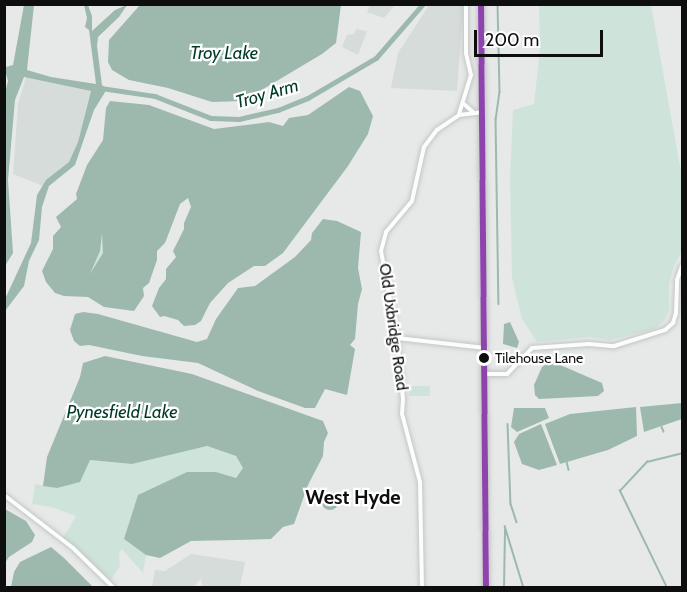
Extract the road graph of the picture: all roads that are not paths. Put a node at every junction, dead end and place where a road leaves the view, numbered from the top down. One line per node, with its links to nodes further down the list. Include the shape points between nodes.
1 (466, 4): 3 (street, via 466,53 471,75)
2 (481, 4): 4 (main road)
3 (464, 104): 4 (street); 5 (street)
4 (478, 112): 5 (street, Old Uxbridge Road); 8 (main road)
5 (459, 115): 7 (street, Old Uxbridge Road, via 437,130 424,147 412,201 386,232 381,251)
6 (682, 266): 9 (street, via 677,280 676,314 665,330 614,346 532,348 507,374)
7 (397, 338): 8 (street); 12 (street, Old Uxbridge Road, via 402,414 421,492)
8 (485, 348): 9 (main road)
9 (485, 375): 13 (main road)
10 (4, 495): 11 (street, via 73,548)
11 (114, 588)
12 (422, 588)
13 (486, 588)

